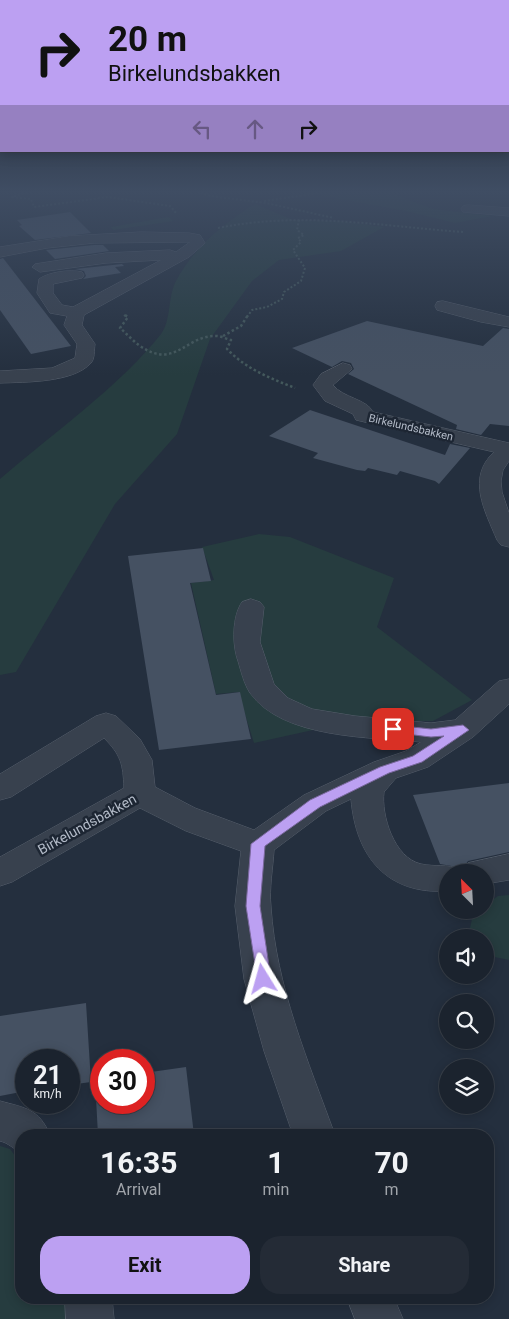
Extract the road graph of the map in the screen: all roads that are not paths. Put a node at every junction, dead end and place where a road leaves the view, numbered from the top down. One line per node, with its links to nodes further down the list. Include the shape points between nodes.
1 (188, 252): 2 (street)
2 (184, 254): 3 (street, via 106,258); 4 (street)
3 (40, 267)
4 (127, 283): 6 (street); 6 (street, via 94,273 49,278 45,282 44,293 56,309)
5 (443, 306): 7 (street, via 480,318)
6 (76, 312): 9 (street, via 73,325 86,344 84,360 59,372)
7 (509, 322)
8 (343, 369): 10 (street, Birkelundsbakken, via 323,384 332,397 363,411 362,416)
9 (0, 377)
10 (509, 450): 11 (street, Birkelundsbakken, via 489,471 490,491)
11 (509, 540)
12 (251, 607): 14 (street, via 247,642 250,657 261,688 278,705 306,718 355,726 431,733)
13 (509, 688): 14 (street)
14 (463, 730): 15 (street, via 417,759)
15 (385, 770): 18 (street, via 315,803); 22 (street, via 369,788 367,799 375,835 397,868 418,878)
16 (0, 789): 17 (street, via 106,723 127,743 139,763)
17 (140, 793): 18 (street, Birkelundsbakken, via 197,824); 21 (street, Birkelundsbakken)
18 (258, 844): 25 (street, via 253,906 263,979)
19 (509, 867): 20 (street)
20 (494, 870)
21 (0, 873)
22 (439, 879)
23 (0, 1122): 24 (street)
24 (24, 1129)
25 (312, 1129)
26 (89, 1304): 28 (street)
27 (373, 1304): 29 (street)
28 (90, 1319)
29 (379, 1319)

